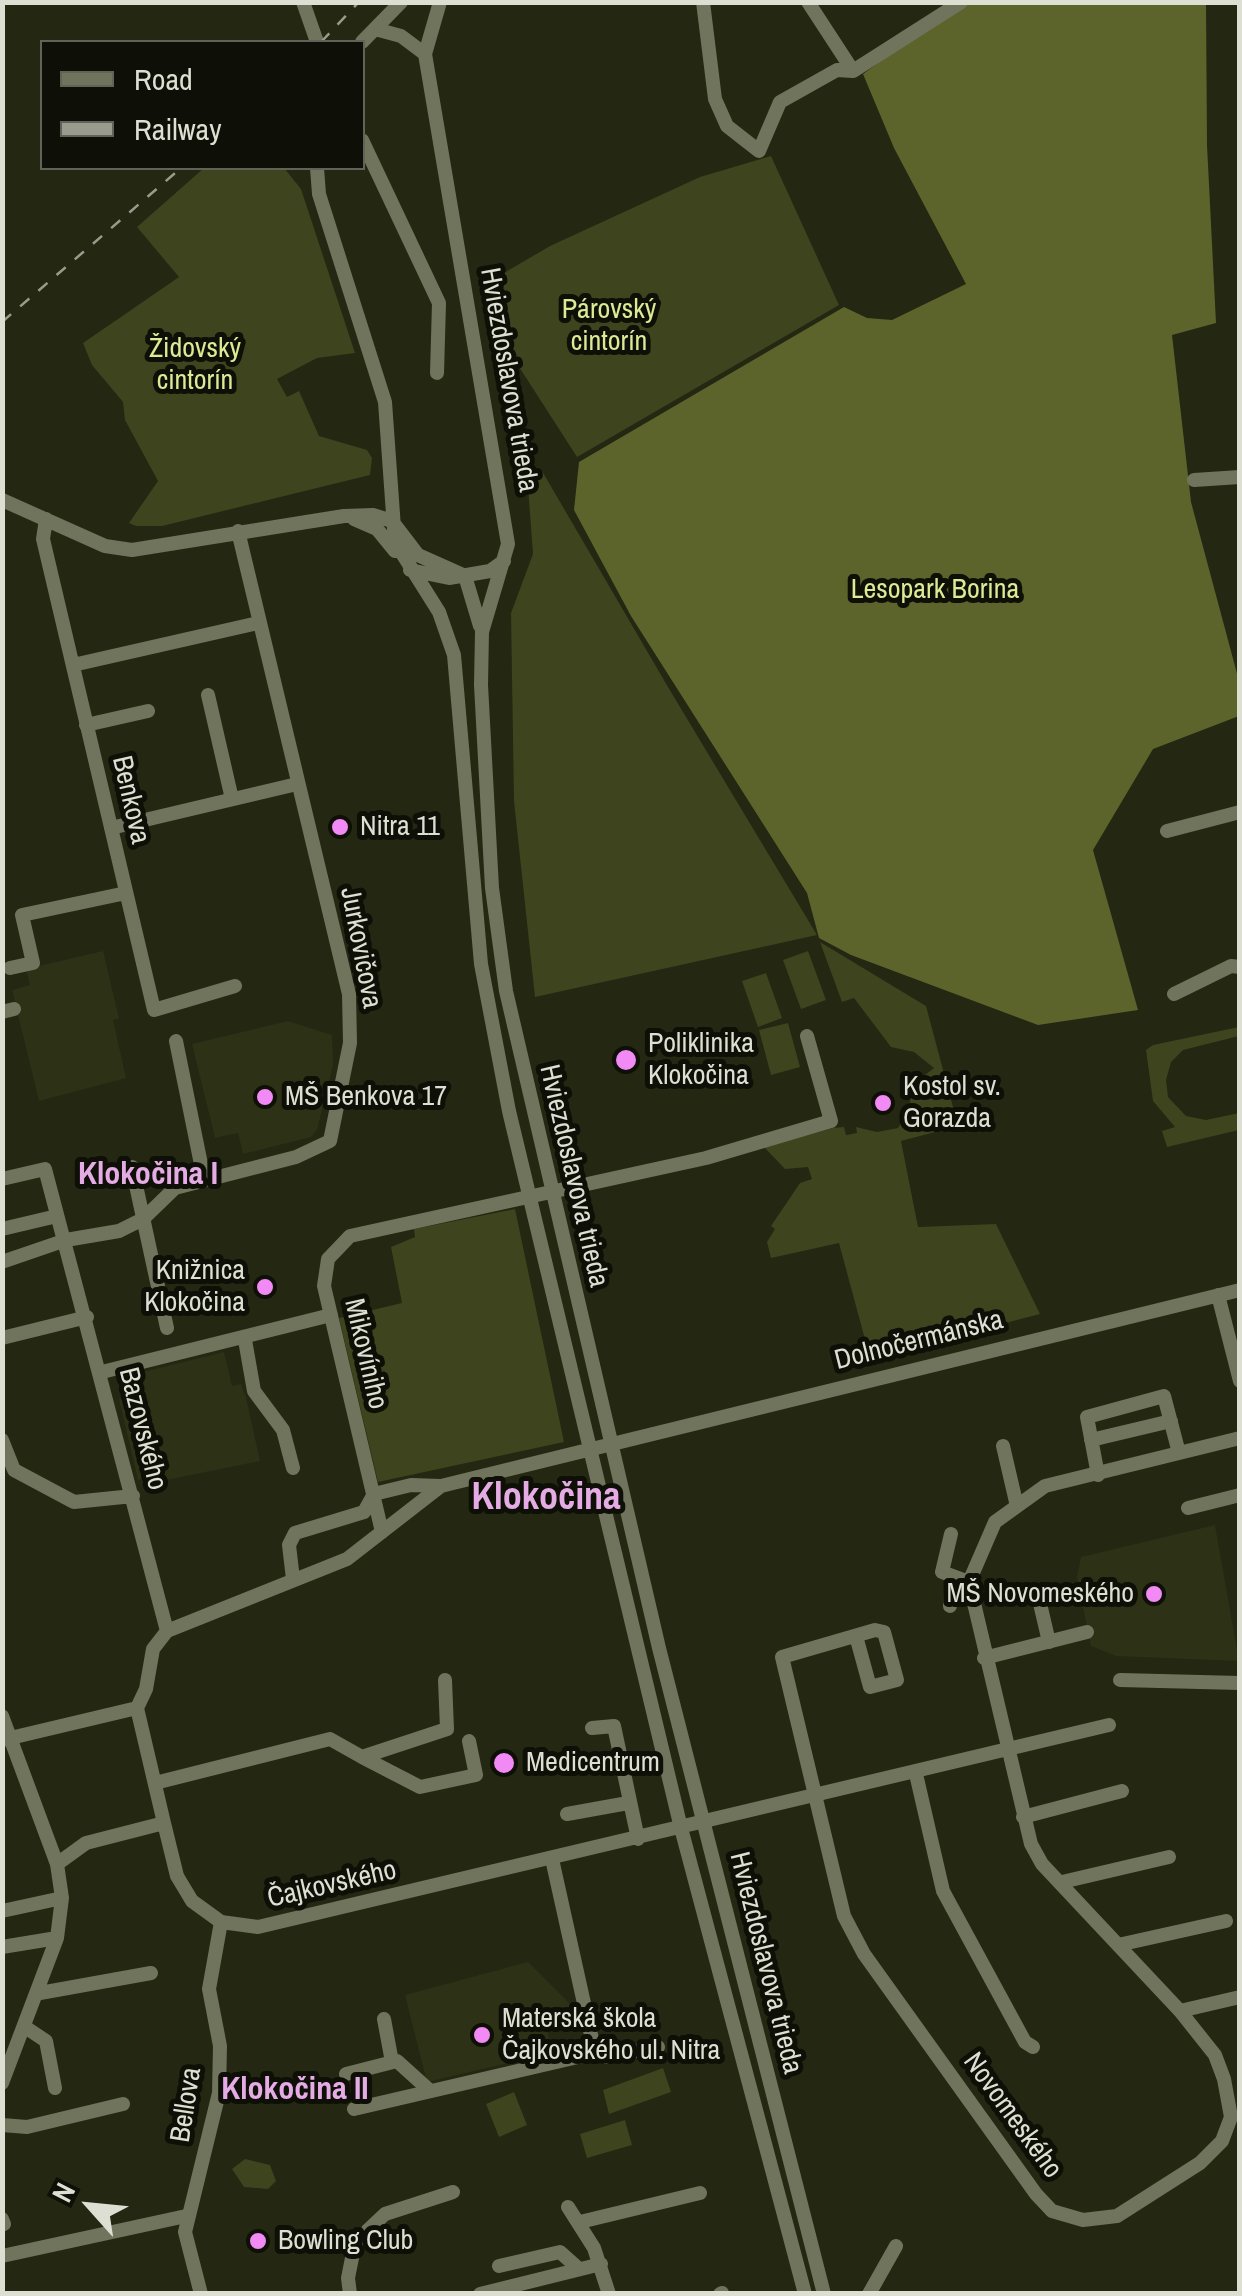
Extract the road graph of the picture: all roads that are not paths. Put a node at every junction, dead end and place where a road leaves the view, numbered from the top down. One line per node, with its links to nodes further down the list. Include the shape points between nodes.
1 (303, 2): 8 (street)
2 (400, 2): 7 (street)
3 (440, 2): 10 (street)
4 (703, 2): 11 (street, via 715,99 727,126 759,151 780,102 837,70)
5 (808, 2): 11 (street)
6 (953, 5): 11 (street)
7 (375, 29): 9 (street); 10 (street, via 401,36)
8 (316, 40)
9 (364, 40)
10 (425, 54): 24 (street, Hviezdoslavova trieda, via 506,512)
11 (853, 70)
12 (365, 146): 14 (street, via 439,303)
13 (317, 170): 17 (street, Hviezdoslavova trieda, via 318,194 385,402)
14 (437, 373)
15 (1240, 477): 16 (street)
16 (1194, 480)
17 (392, 483): 19 (street, via 376,505); 21 (street, Hviezdoslavova trieda)
18 (2, 500): 20 (street)
19 (344, 516): 21 (street); 22 (street); 23 (street, via 377,529)
20 (46, 519): 22 (street, via 105,546 132,550); 29 (street, Benkova, via 43,539)
21 (392, 522): 23 (street, Hviezdoslavova trieda); 26 (street, via 418,555)
22 (238, 532): 27 (street, Jurkovičova)
23 (400, 556): 25 (street, Hviezdoslavova trieda)
24 (506, 560): 26 (street); 28 (street, Hviezdoslavova trieda)
25 (410, 570): 26 (street); 49 (street, Hviezdoslavova trieda, via 438,612 454,655 481,964)
26 (465, 576): 28 (street)
27 (258, 623): 29 (street); 33 (street, Jurkovičova)
28 (482, 632): 48 (street, Hviezdoslavova trieda, via 492,888 512,1019)
29 (73, 665): 32 (street, Benkova)
30 (208, 695): 34 (street)
31 (148, 711): 32 (street)
32 (86, 724): 36 (street, Benkova)
33 (297, 784): 34 (street); 47 (street, Jurkovičova, via 350,994 350,1043 330,1142 296,1158)
34 (232, 799): 36 (street)
35 (1240, 812): 37 (street)
36 (111, 828): 38 (street, Benkova)
37 (1167, 830)
38 (126, 892): 40 (street, via 22,915 33,962); 41 (street, Benkova, via 154,1010)
39 (1240, 967): 42 (street)
40 (10, 968)
41 (235, 986)
42 (1174, 994)
43 (807, 1036): 48 (street, Mikovíniho, via 831,1121)
44 (176, 1041): 47 (street)
45 (132, 1167): 51 (street)
46 (2, 1179): 50 (street, Bazovského, via 45,1169)
47 (204, 1179): 51 (street, Jurkovičova, via 175,1188)
48 (551, 1193): 49 (street, Mikovíniho); 68 (street, Hviezdoslavova trieda)
49 (529, 1196): 57 (street, Mikovíniho, via 350,1236 328,1259 324,1286); 70 (street, Hviezdoslavova trieda)
50 (57, 1216): 52 (street); 53 (street, Bazovského)
51 (143, 1219): 53 (street, Jurkovičova, via 119,1231); 59 (street)
52 (2, 1230)
53 (66, 1240): 54 (street, Jurkovičova); 58 (street, Bazovského)
54 (2, 1262)
55 (1240, 1290): 56 (street, Dolnočermánska)
56 (1218, 1295): 63 (street); 68 (street, Dolnočermánska)
57 (331, 1316): 61 (street); 75 (street, Mikovíniho)
58 (86, 1317): 60 (street); 62 (street, Bazovského)
59 (167, 1328)
60 (2, 1338)
61 (245, 1340): 62 (street); 72 (street, via 254,1391 283,1430)
62 (102, 1372): 77 (street, Bazovského)
63 (1240, 1381)
64 (1171, 1421): 67 (street); 67 (street, via 1164,1396 1086,1416); 71 (street)
65 (1240, 1438): 71 (street)
66 (2, 1440): 77 (street, via 14,1470 74,1502)
67 (1091, 1440): 73 (street)
68 (612, 1442): 70 (street, Dolnočermánska); 91 (street, Hviezdoslavova trieda)
69 (1002, 1446): 78 (street)
70 (590, 1447): 74 (street); 92 (street, Hviezdoslavova trieda)
71 (1179, 1453): 73 (street)
72 (293, 1468)
73 (1098, 1475): 78 (street, via 1045,1486)
74 (441, 1486): 75 (street); 80 (street)
75 (374, 1494): 80 (street, Mikovíniho); 83 (street, via 364,1512 295,1533)
76 (1240, 1495): 79 (street)
77 (133, 1496): 87 (street, Bazovského)
78 (1016, 1502): 84 (street, via 995,1522)
79 (1188, 1508)
80 (382, 1532): 83 (street, via 348,1559)
81 (951, 1534): 82 (street, via 942,1572)
82 (951, 1576): 84 (street); 86 (street)
83 (293, 1579): 87 (street)
84 (969, 1582): 93 (street, Novomeského)
85 (1038, 1595): 90 (street)
86 (950, 1606)
87 (167, 1630): 97 (street, via 154,1648)
88 (1087, 1632): 90 (street)
89 (856, 1636): 108 (street, Novomeského, via 782,1658)
90 (1049, 1642): 93 (street)
91 (659, 1648): 92 (street); 113 (street, Hviezdoslavova trieda)
92 (638, 1654): 114 (street, Hviezdoslavova trieda)
93 (984, 1658): 103 (street, Novomeského)
94 (444, 1680): 104 (street, via 447,1729)
95 (1120, 1680): 96 (street)
96 (1240, 1682)
97 (137, 1708): 101 (street); 106 (street)
98 (2, 1716): 101 (street)
99 (1109, 1726): 103 (street)
100 (592, 1728): 109 (street, via 614,1726)
101 (8, 1740): 118 (street)
102 (469, 1741): 104 (street, via 476,1774 420,1787)
103 (1007, 1752): 105 (street, Čajkovského); 111 (street, Novomeského)
104 (362, 1758): 106 (street, via 330,1739)
105 (916, 1774): 108 (street, Čajkovského); 134 (street, via 942,1891)
106 (155, 1782): 112 (street)
107 (1122, 1791): 111 (street)
108 (812, 1798): 113 (street, Čajkovského); 130 (street, Novomeského, via 844,1916 864,1954 1052,2211 1082,2220 1117,2216 1200,2164 1222,2141 1231,2117 1224,2079 1215,2055)
109 (628, 1802): 110 (street); 115 (street)
110 (567, 1814)
111 (1022, 1816): 119 (street, Novomeského, via 1042,1864)
112 (164, 1823): 118 (street, via 86,1842); 123 (street, via 192,1901)
113 (704, 1823): 114 (street, Čajkovského); 159 (street, Hviezdoslavova trieda)
114 (680, 1828): 115 (street, Čajkovského); 158 (street, Hviezdoslavova trieda)
115 (638, 1838): 117 (street, Čajkovského)
116 (1169, 1857): 119 (street)
117 (552, 1859): 123 (street, Čajkovského, via 258,1928); 135 (street)
118 (58, 1864): 120 (street)
119 (1062, 1882): 125 (street, Novomeského)
120 (62, 1898): 121 (street); 124 (street)
121 (2, 1911)
122 (1226, 1921): 125 (street)
123 (221, 1922): 147 (street, Bellova, via 208,1989 220,2046 219,2093)
124 (57, 1938): 126 (street); 128 (street)
125 (1118, 1945): 130 (street, Novomeského)
126 (2, 1947)
127 (151, 1973): 128 (street)
128 (40, 1993): 132 (street)
129 (1240, 1997): 130 (street)
130 (1180, 2011)
131 (384, 2018): 136 (street)
132 (25, 2027): 138 (street); 139 (street, via 46,2041)
133 (658, 2046): 135 (street, via 602,2058)
134 (1032, 2048)
135 (595, 2053): 140 (street)
136 (392, 2062): 137 (street); 140 (street)
137 (346, 2074)
138 (2, 2083)
139 (56, 2088)
140 (428, 2090): 142 (street)
141 (122, 2104): 143 (street, via 27,2127)
142 (354, 2110)
143 (2, 2125)
144 (453, 2192): 155 (street, via 385,2214 368,2230 353,2253)
145 (700, 2193): 148 (street)
146 (568, 2207): 148 (street)
147 (186, 2216): 150 (street); 154 (street, Bellova)
148 (580, 2222): 151 (street)
149 (896, 2246): 160 (street)
150 (2, 2256)
151 (601, 2264): 153 (street); 157 (street)
152 (500, 2266): 153 (street, via 560,2252)
153 (579, 2269): 156 (street)
154 (201, 2294)
155 (350, 2294)
156 (480, 2294)
157 (609, 2294)
158 (805, 2294)
159 (824, 2294)
160 (869, 2294)

